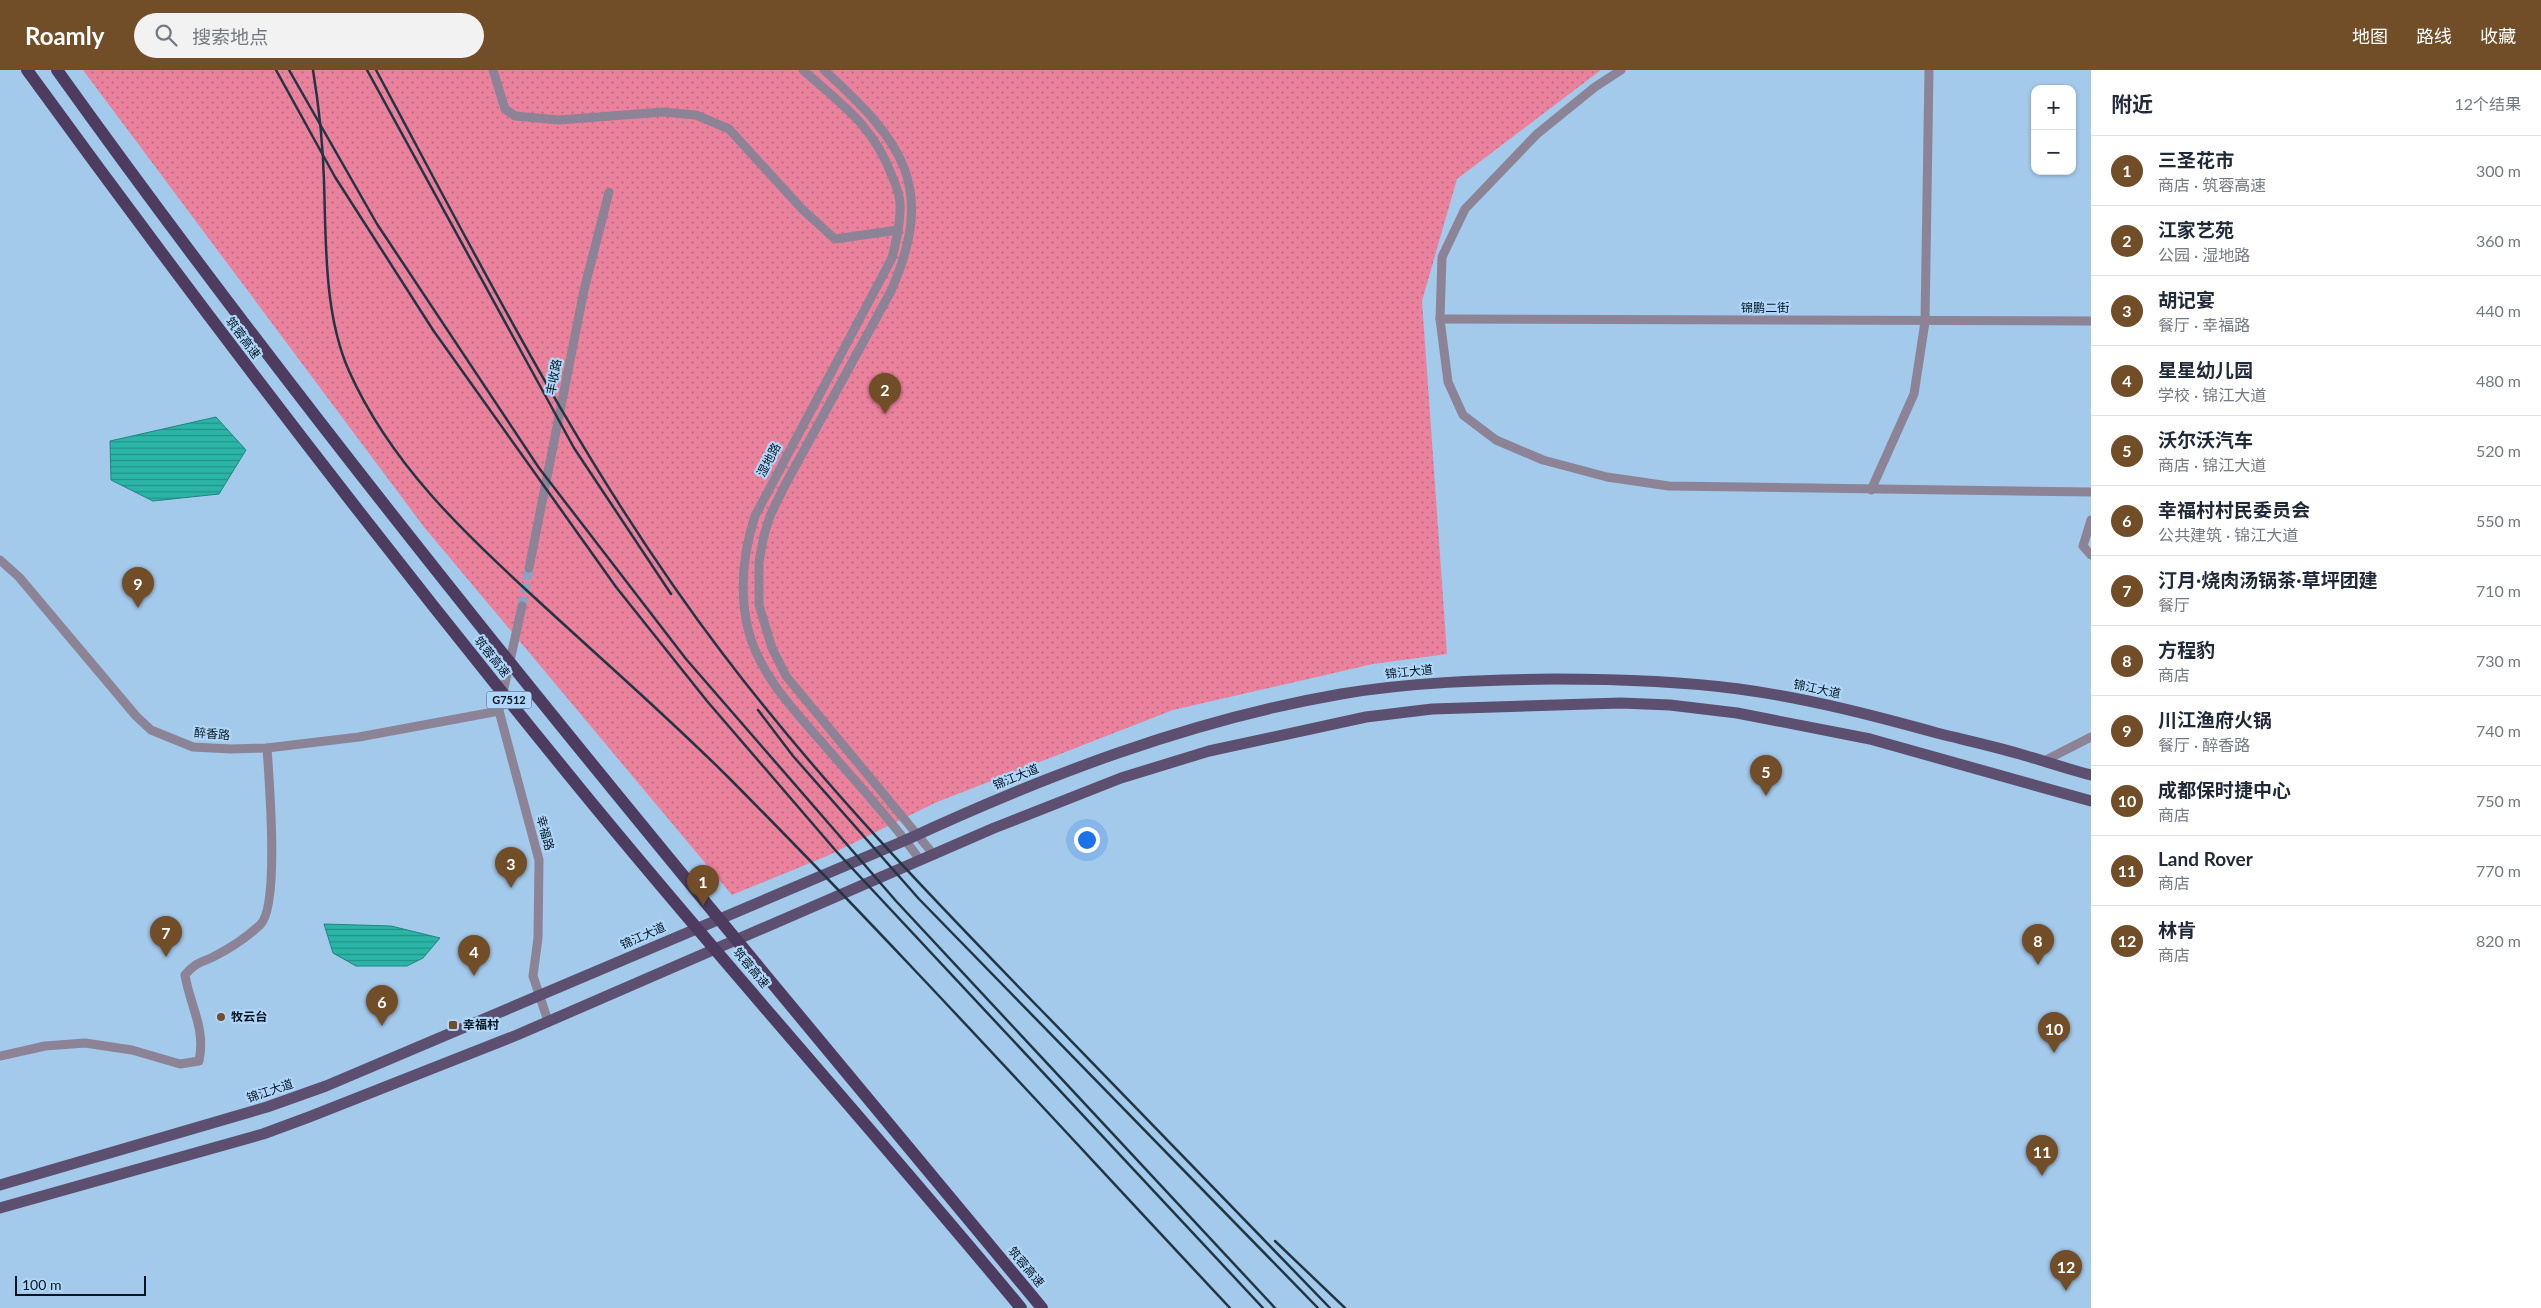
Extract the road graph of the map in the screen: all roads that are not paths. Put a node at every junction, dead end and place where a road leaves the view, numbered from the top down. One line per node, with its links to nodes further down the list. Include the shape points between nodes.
1 (27, 70): 38 (highway, 筑蓉高速 / G7512, bridge, via 149,238 363,518 553,755)
2 (57, 70): 39 (highway, 筑蓉高速 / G7512, bridge, via 162,218 407,535)
3 (493, 70): 9 (street, via 505,108 515,116 559,120 663,112 696,115 729,128 835,239)
4 (803, 70): 9 (street, 湿地路, via 866,126 884,153 900,207)
5 (824, 70): 10 (street, via 883,128 901,157 910,182)
6 (1621, 70): 11 (street, via 1537,134 1465,209 1442,257)
7 (1929, 70): 13 (street)
8 (609, 192): 21 (street, 丰收路, via 584,290)
9 (898, 231): 10 (street); 14 (street, 湿地路, via 892,258)
10 (910, 231): 15 (street, via 904,261 891,291)
11 (1440, 319): 13 (street, 锦鹏二街); 16 (street, via 1448,382 1463,415 1496,440 1543,460 1607,477 1669,486)
12 (2091, 321): 13 (street, 锦鹏二街)
13 (1925, 322): 16 (street, via 1914,394)
14 (800, 430): 15 (street); 30 (street, 湿地路, via 764,495 748,536 743,577 748,629 777,690)
15 (812, 436): 29 (street, via 764,535 758,586 761,613 772,648 786,676)
16 (1871, 490): 17 (street)
17 (2091, 492)
18 (2091, 520): 19 (street, via 2083,546)
19 (2091, 555)
20 (0, 560): 25 (street, 醉香路, via 19,577 136,716 152,730 193,748)
21 (529, 568)
22 (522, 606): 23 (street)
23 (499, 711): 25 (street, 醉香路, via 359,737); 33 (street, 幸福路, via 539,860 538,938 533,976)
24 (2091, 737): 26 (street)
25 (268, 748): 35 (street, via 272,836 269,906 262,924 212,957 195,964 185,975 200,1029 199,1061 180,1064 132,1050 85,1043 45,1046)
26 (2044, 762): 27 (main road, 锦江大道); 29 (main road, 锦江大道, via 1871,715 1738,689 1645,680 1431,683 1343,694 1182,731 1086,764)
27 (2091, 775)
28 (2091, 802): 31 (main road, via 1870,739 1737,713 1621,703 1432,709 1366,717 1209,751 1121,778)
29 (918, 835): 30 (main road, 锦江大道); 31 (street)
30 (906, 840): 32 (street, 湿地路); 33 (main road, 锦江大道)
31 (934, 855): 32 (main road)
32 (920, 860): 34 (main road)
33 (540, 996): 34 (street, 幸福路); 36 (main road, 锦江大道, via 326,1086 267,1107)
34 (548, 1021): 37 (main road, via 263,1134)
35 (0, 1056)
36 (0, 1185)
37 (0, 1208)
38 (1020, 1308)
39 (1042, 1308)

